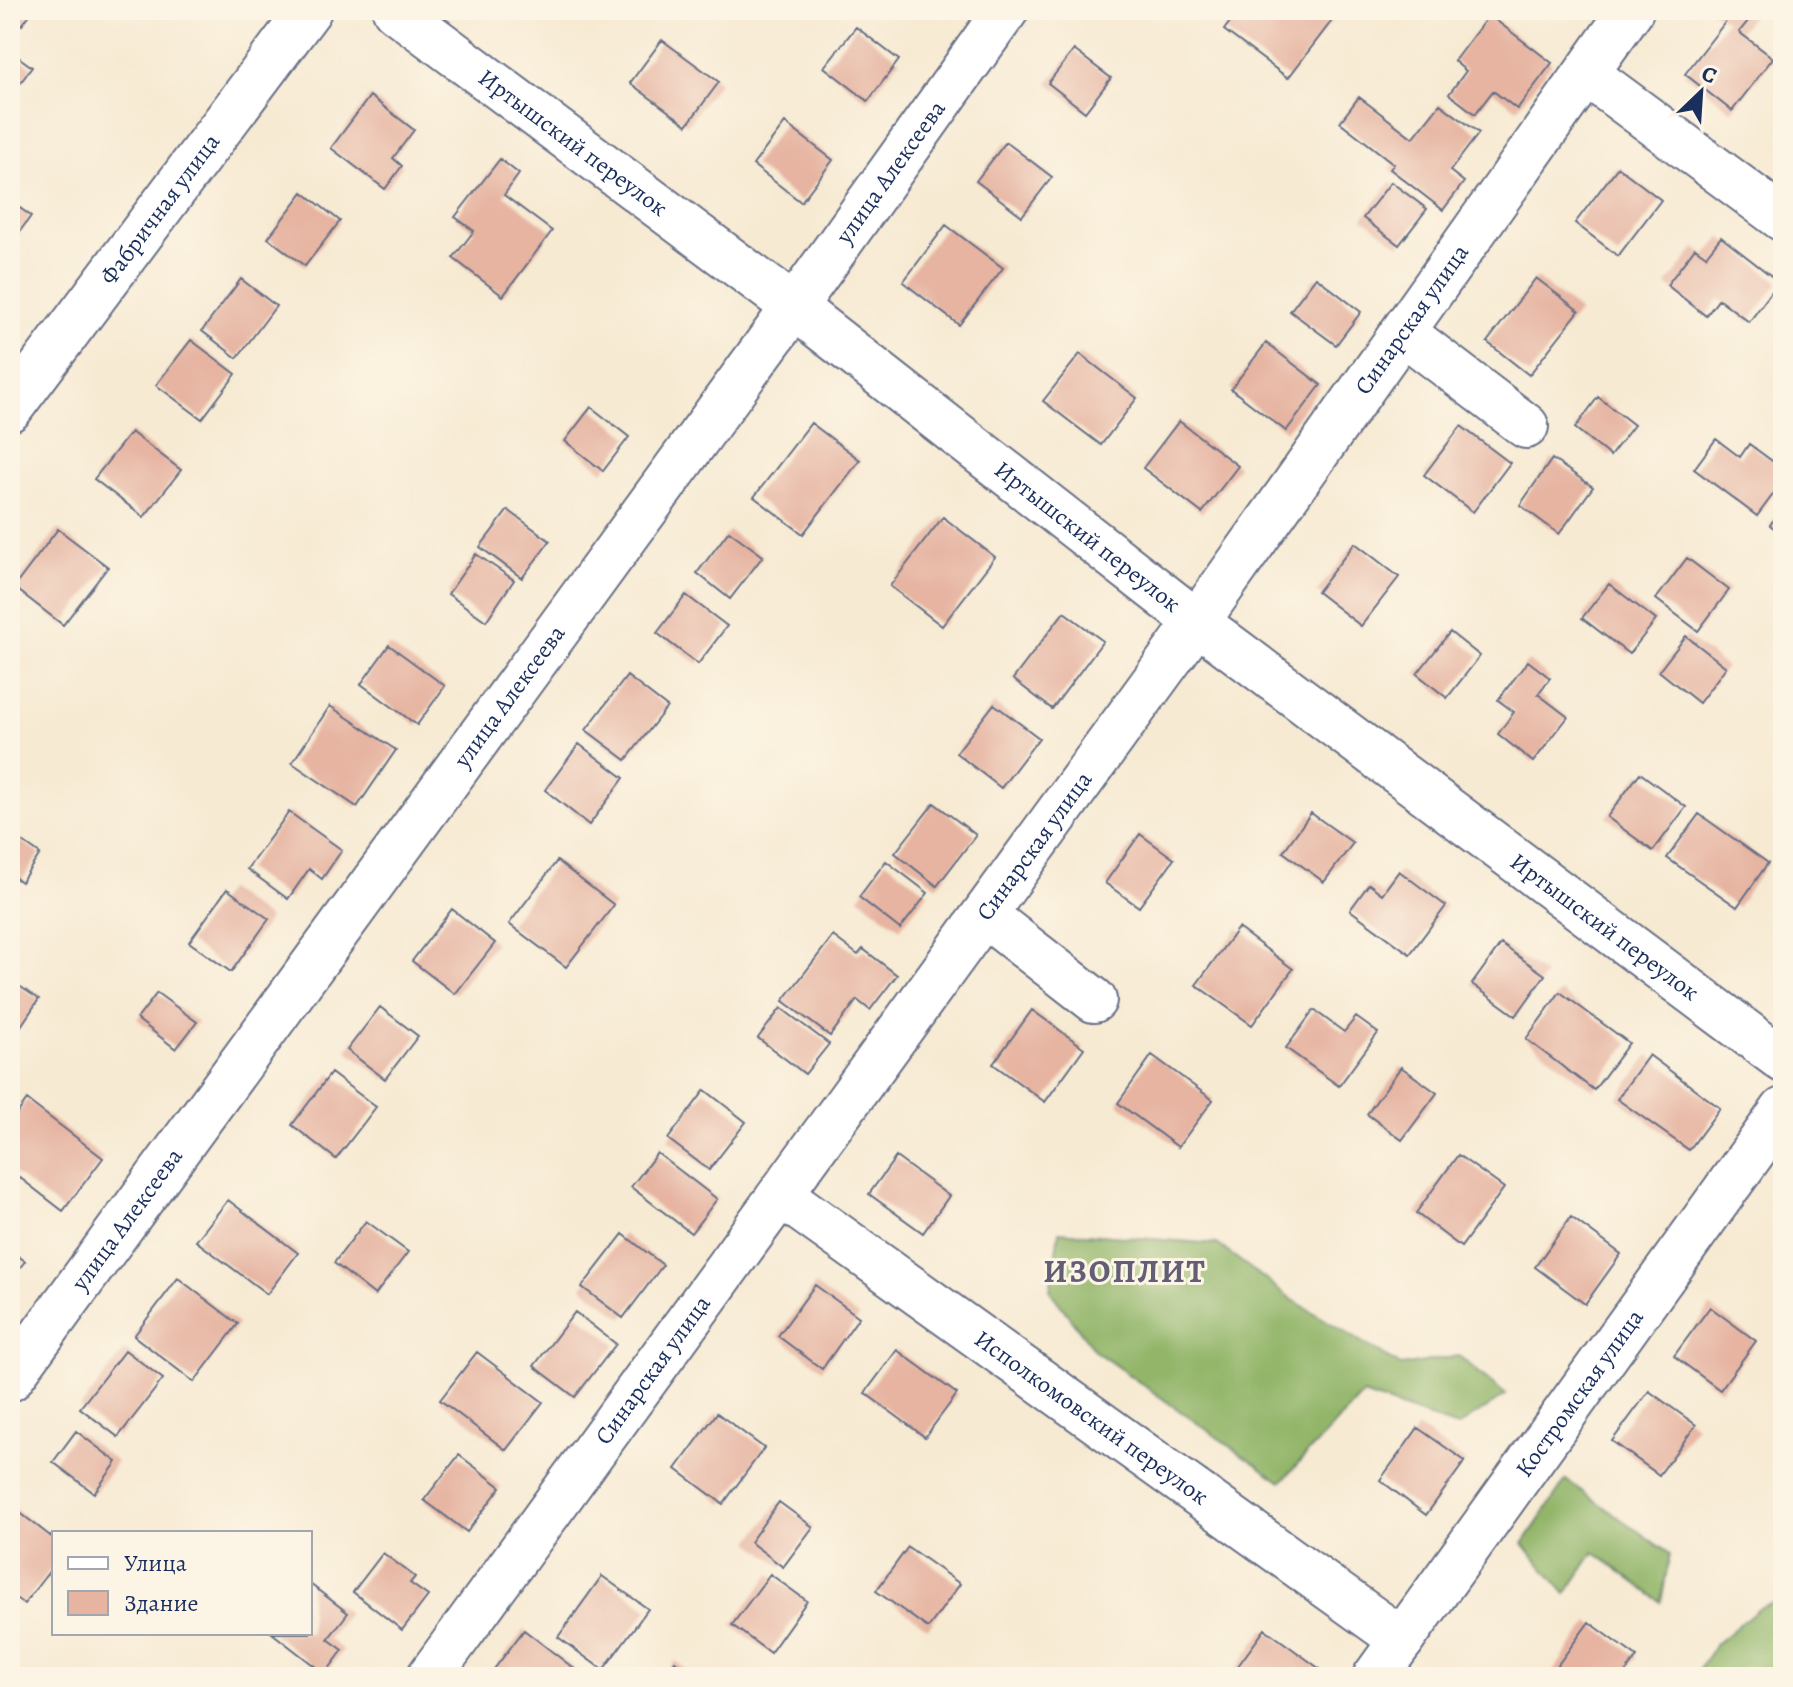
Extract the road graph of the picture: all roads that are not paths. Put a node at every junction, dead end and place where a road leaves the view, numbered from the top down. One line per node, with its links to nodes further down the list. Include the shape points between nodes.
1 (395, 10): 7 (street, Иртышский переулок)
2 (1006, 10): 7 (street, улица Алексеева)
3 (1631, 10): 5 (street, Синарская улица)
4 (296, 15): 9 (street, Фабричная улица)
5 (1587, 74): 6 (street); 8 (street, Синарская улица)
6 (1783, 219)
7 (794, 307): 11 (street, Иртышский переулок); 17 (street, улица Алексеева)
8 (1404, 333): 10 (street); 11 (street, Синарская улица)
9 (10, 409)
10 (1526, 426)
11 (1197, 622): 12 (street, Синарская улица); 14 (street, Иртышский переулок)
12 (985, 915): 13 (street); 16 (street, Синарская улица)
13 (1094, 1000)
14 (1783, 1060)
15 (1783, 1110): 18 (street, Костромская улица)
16 (781, 1195): 18 (street, Исполкомовский переулок); 19 (street, Синарская улица)
17 (10, 1379)
18 (1402, 1640): 20 (street, Костромская улица)
19 (429, 1677)
20 (1375, 1677)

